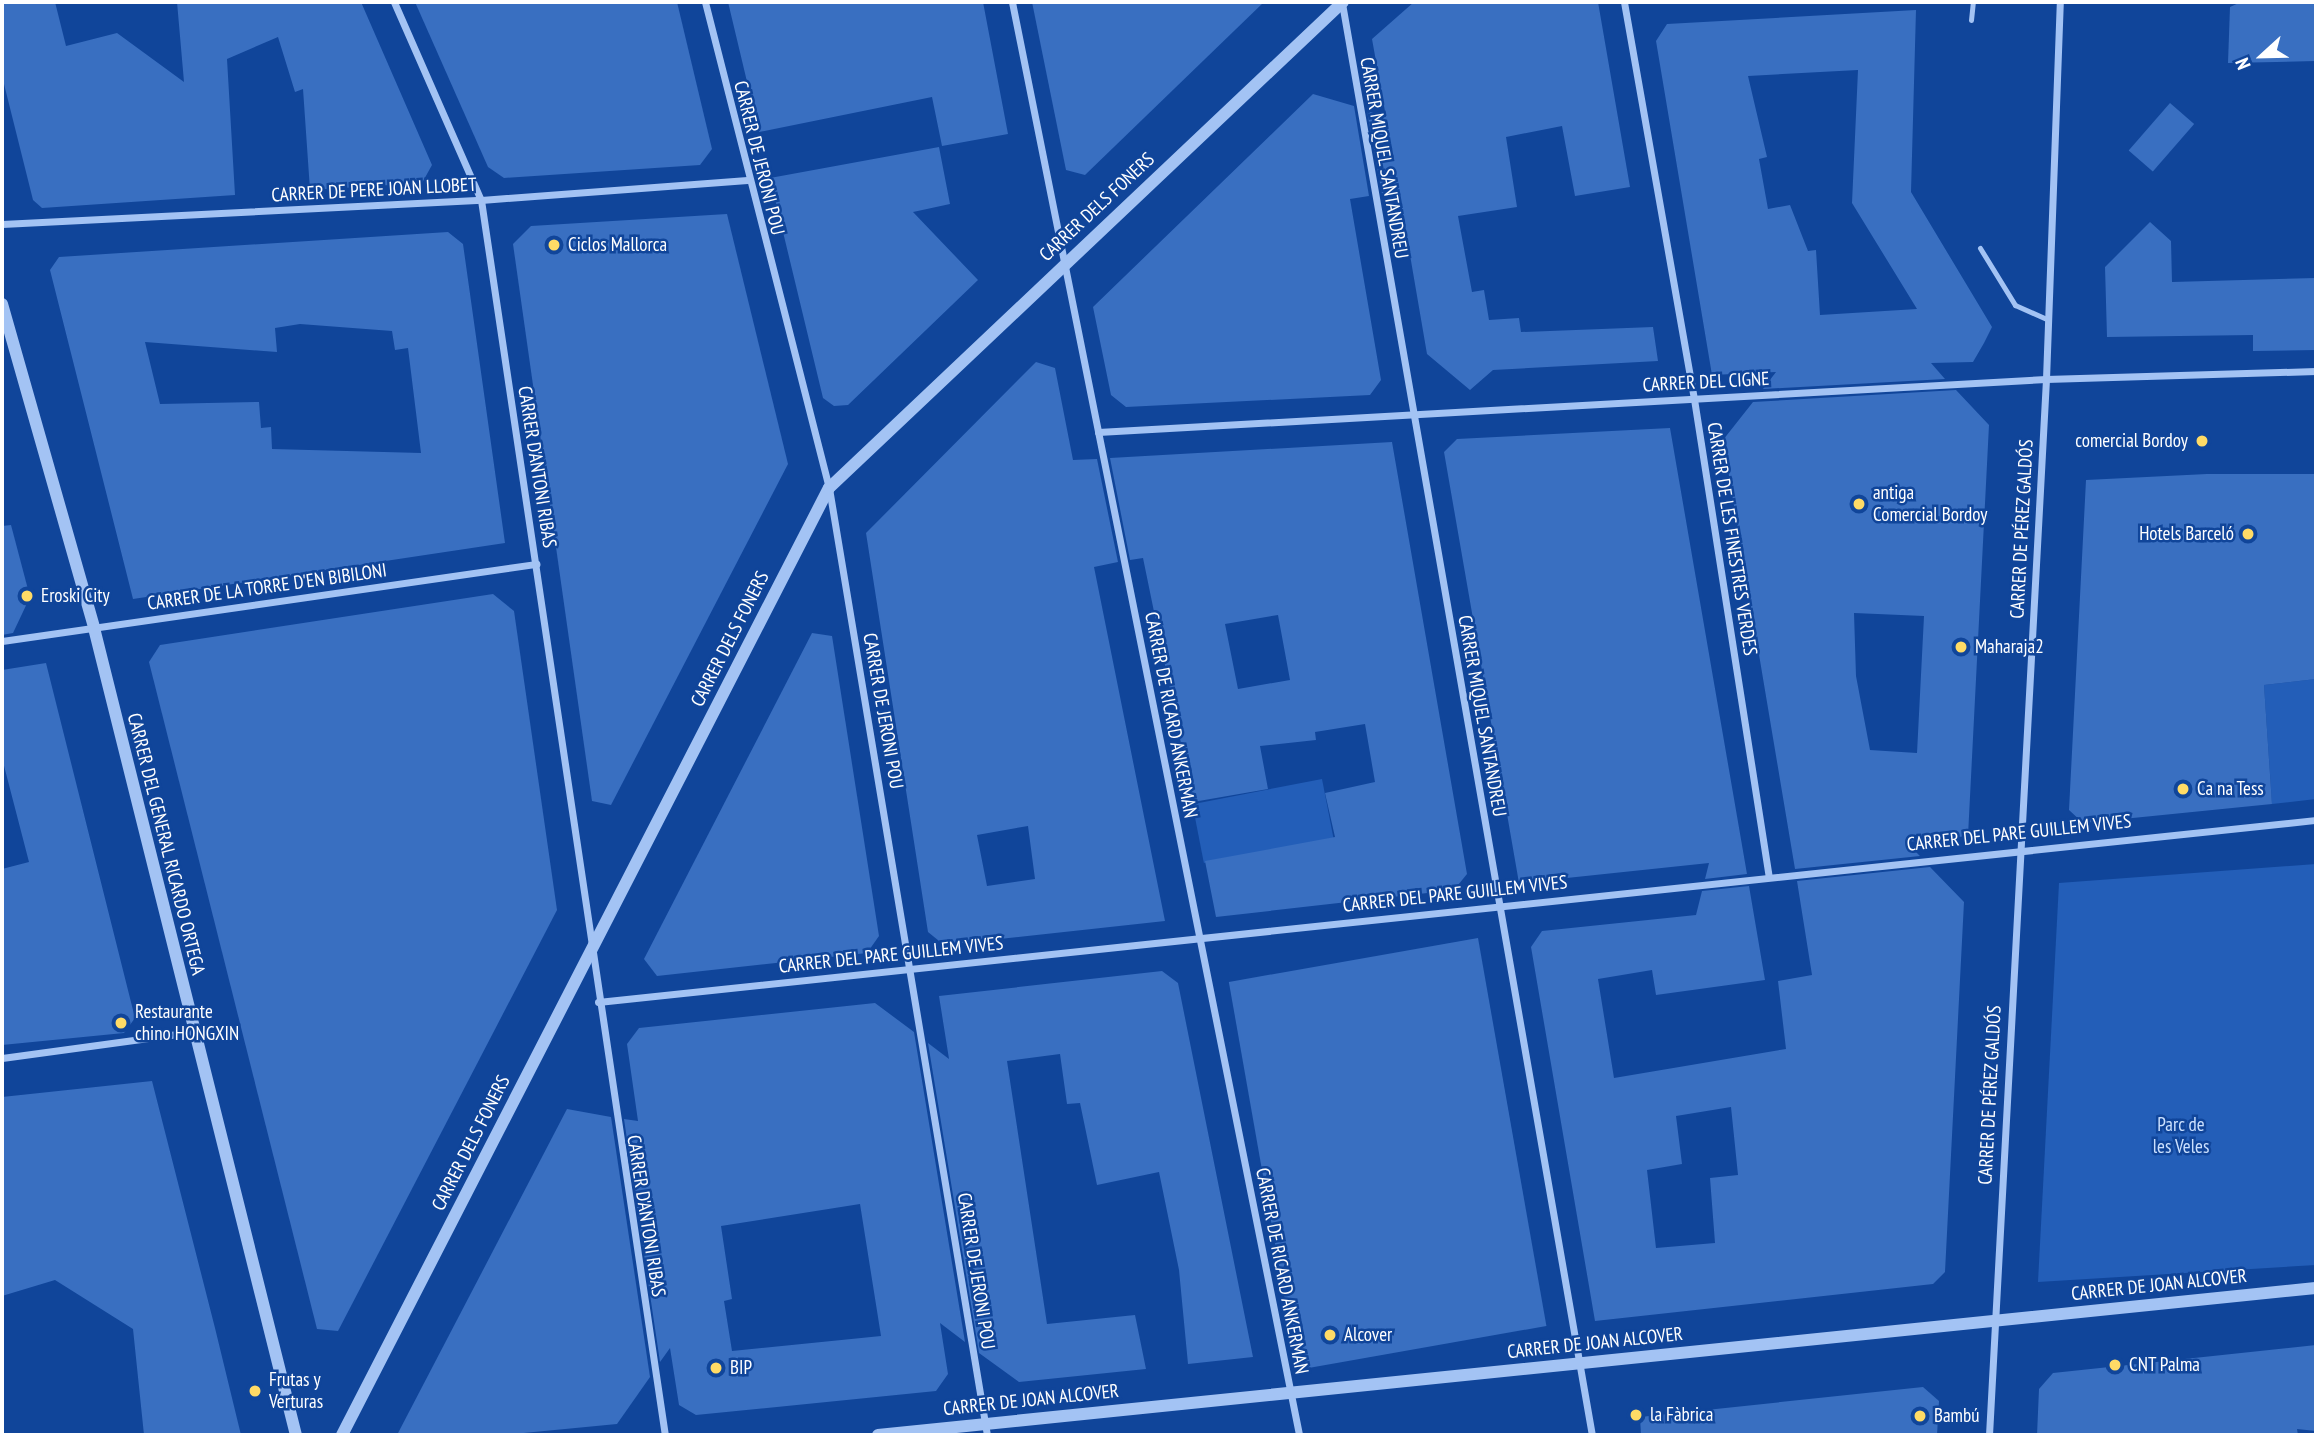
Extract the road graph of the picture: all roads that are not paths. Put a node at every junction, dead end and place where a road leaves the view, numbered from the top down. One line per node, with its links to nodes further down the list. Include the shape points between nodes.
1 (394, 2): 10 (street, CARRER D'ANTONI RIBAS)
2 (705, 2): 9 (street, CARRER DE JERONI POU)
3 (1012, 2): 13 (street, CARRER DE RICARD ANKERMAN)
4 (1342, 2): 13 (street, CARRER DELS FONERS); 19 (street, CARRER MIQUEL SANTANDREU)
5 (1623, 2): 18 (street, CARRER DE LES FINESTRES VERDES)
6 (1973, 2): 8 (lane)
7 (2060, 2): 15 (street, CARRER DE PÉREZ GALDÓS)
8 (1971, 20)
9 (747, 180): 10 (street, CARRER DE PERE JOAN LLOBET); 21 (street, CARRER DE JERONI POU)
10 (481, 200): 11 (street, CARRER DE PERE JOAN LLOBET); 22 (street, CARRER D'ANTONI RIBAS)
11 (2, 224)
12 (1980, 248): 15 (lane, via 2015,305)
13 (1065, 264): 20 (street, CARRER DE RICARD ANKERMAN); 21 (street, CARRER DELS FONERS)
14 (2, 304): 23 (street, CARRER DEL GENERAL RICARDO ORTEGA)
15 (2049, 320): 17 (street, CARRER DE PÉREZ GALDÓS)
16 (2316, 371): 17 (street, CARRER DEL CIGNE)
17 (2046, 379): 18 (street, CARRER DEL CIGNE); 26 (street, CARRER DE PÉREZ GALDÓS)
18 (1694, 399): 19 (street, CARRER DEL CIGNE); 27 (street, CARRER DE LES FINESTRES VERDES)
19 (1413, 412): 20 (street, CARRER DEL CIGNE); 28 (street, CARRER MIQUEL SANTANDREU)
20 (1098, 432): 29 (street, CARRER DE RICARD ANKERMAN)
21 (829, 488): 30 (street, CARRER DELS FONERS); 31 (street, CARRER DE JERONI POU)
22 (536, 564): 23 (street, CARRER DE LA TORRE D'EN BIBILONI); 30 (street, CARRER D'ANTONI RIBAS)
23 (94, 628): 24 (street, CARRER DE LA TORRE D'EN BIBILONI); 33 (street, CARRER DEL GENERAL RICARDO ORTEGA)
24 (2, 641)
25 (2316, 820): 26 (street, CARRER DEL PARE GUILLEM VIVES)
26 (2019, 848): 27 (street, CARRER DEL PARE GUILLEM VIVES); 36 (street, CARRER DE PÉREZ GALDÓS)
27 (1769, 876): 28 (street, CARRER DEL PARE GUILLEM VIVES)
28 (1499, 905): 29 (street, CARRER DEL PARE GUILLEM VIVES); 37 (street, CARRER MIQUEL SANTANDREU)
29 (1199, 937): 31 (street, CARRER DEL PARE GUILLEM VIVES); 38 (street, CARRER DE RICARD ANKERMAN)
30 (590, 953): 32 (street); 41 (street, CARRER DELS FONERS)
31 (910, 969): 32 (street, CARRER DEL PARE GUILLEM VIVES); 39 (street, CARRER DE JERONI POU)
32 (598, 1002): 42 (street, CARRER D'ANTONI RIBAS)
33 (192, 1032): 34 (street); 40 (street, CARRER DEL GENERAL RICARDO ORTEGA)
34 (2, 1058)
35 (2316, 1288): 36 (street, CARRER DE JOAN ALCOVER)
36 (1994, 1321): 37 (street, CARRER DE JOAN ALCOVER); 46 (street, CARRER DE PÉREZ GALDÓS)
37 (1579, 1364): 38 (street, CARRER DE JOAN ALCOVER); 45 (street, CARRER MIQUEL SANTANDREU)
38 (1290, 1394): 39 (street, CARRER DE JOAN ALCOVER); 44 (street, CARRER DE RICARD ANKERMAN)
39 (986, 1430): 43 (street, CARRER DE JOAN ALCOVER)
40 (296, 1435)
41 (341, 1435)
42 (665, 1435)
43 (878, 1435)
44 (1299, 1435)
45 (1592, 1435)
46 (1989, 1435)

